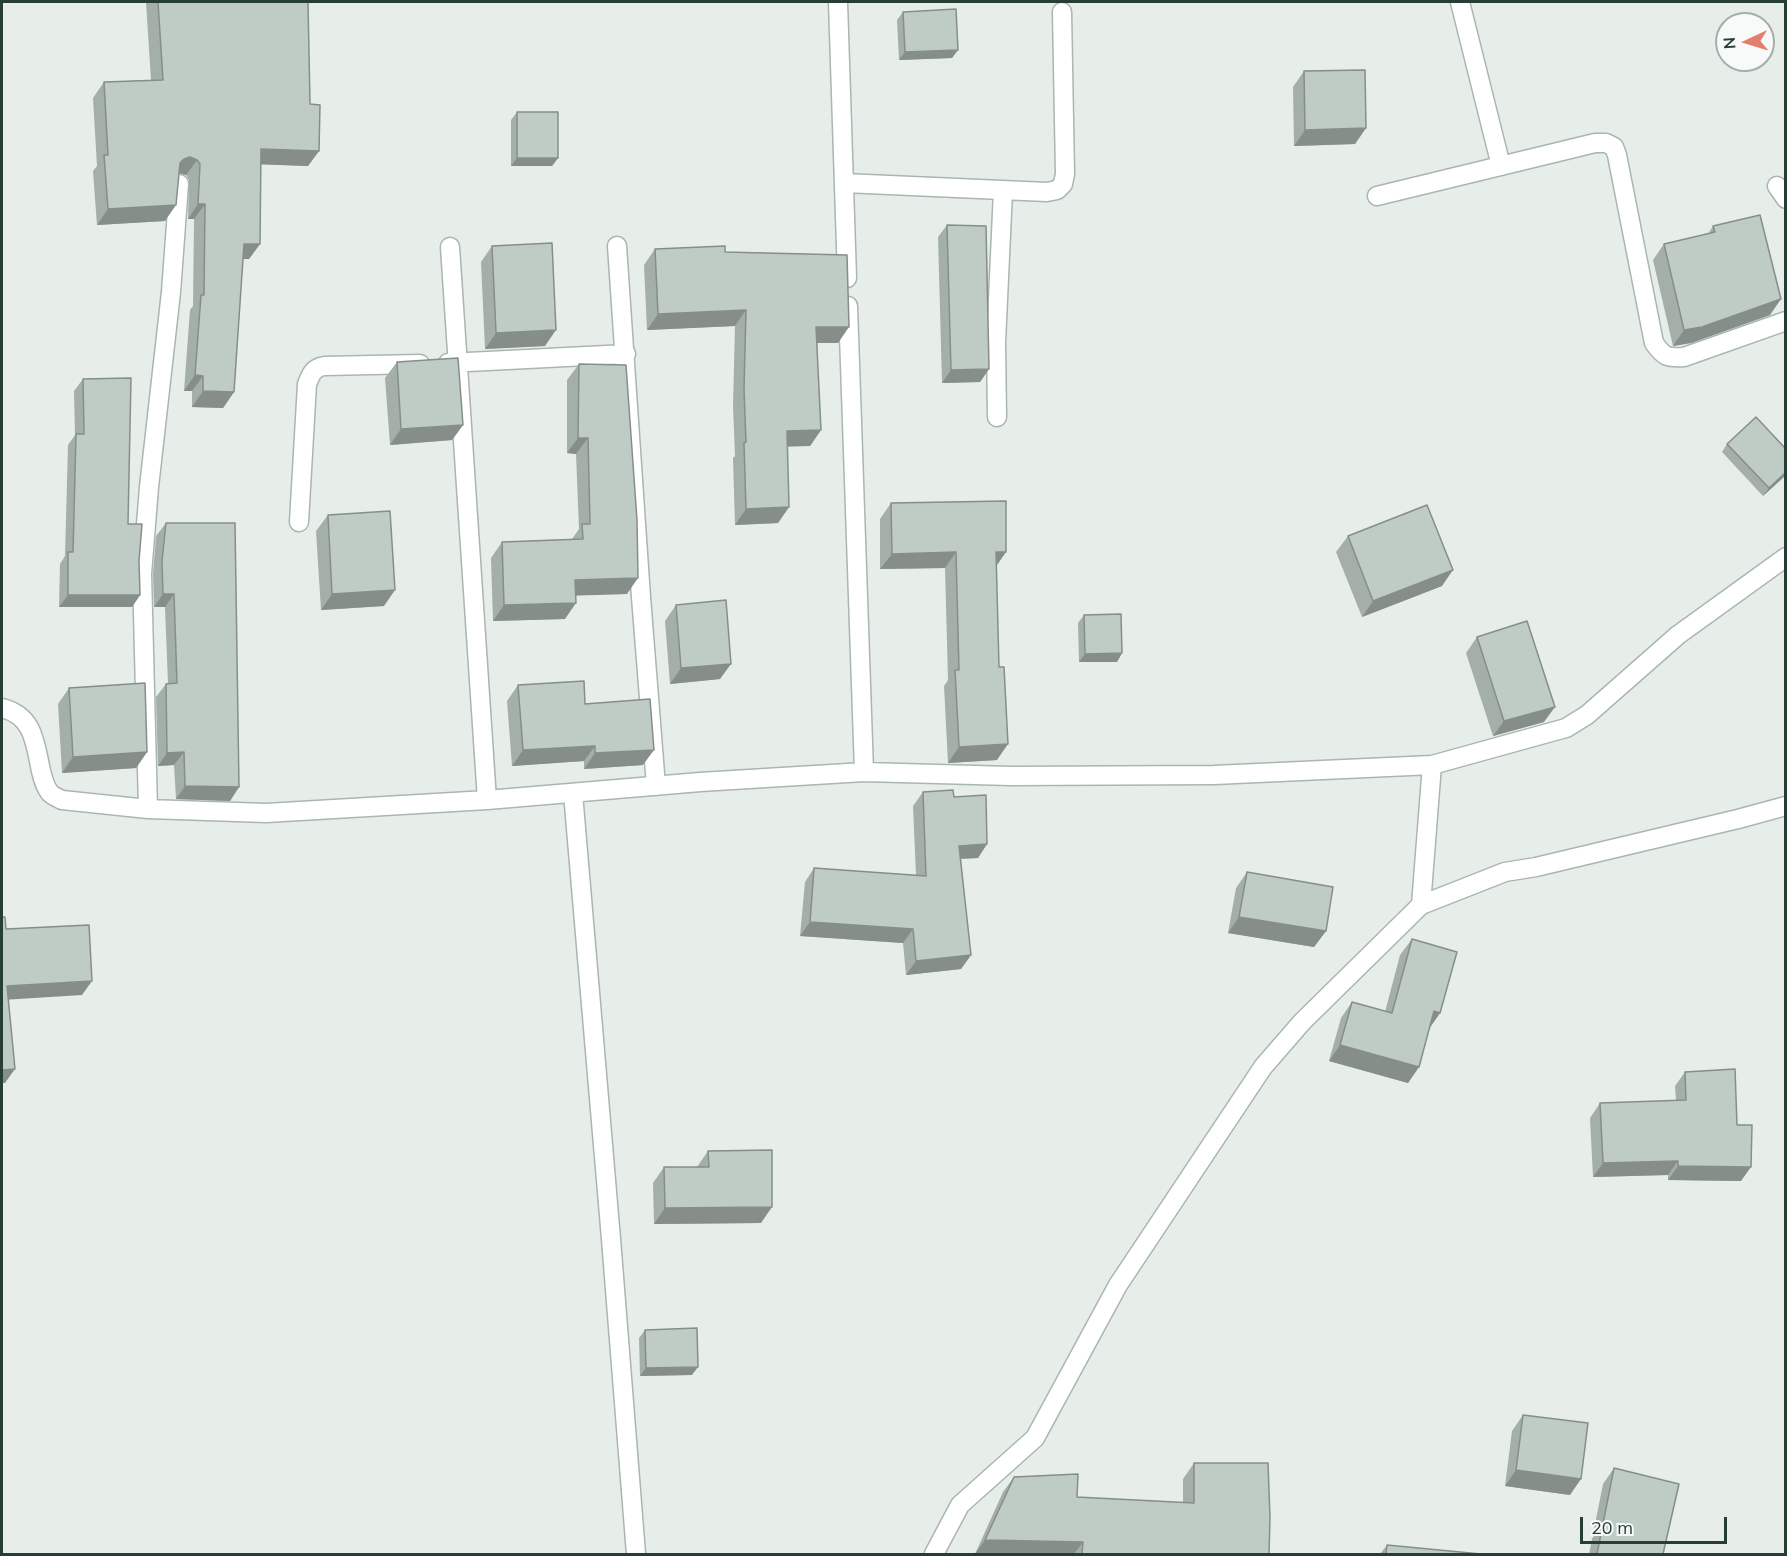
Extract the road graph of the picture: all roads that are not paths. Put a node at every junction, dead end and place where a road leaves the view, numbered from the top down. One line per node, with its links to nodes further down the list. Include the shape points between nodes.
1 (838, 2): 5 (street)
2 (1460, 2): 4 (street)
3 (1062, 12): 7 (street, via 1063,184 1047,192)
4 (1501, 166): 8 (street); 11 (street, via 1594,143 1614,147 1654,343 1662,355 1684,357)
5 (844, 183): 7 (street); 19 (street)
6 (178, 184): 24 (street, via 142,574)
7 (1003, 191): 14 (street)
8 (1377, 196)
9 (617, 246): 12 (street)
10 (450, 247): 13 (street)
11 (1785, 321)
12 (626, 354): 13 (street); 20 (street)
13 (458, 362): 15 (street, via 316,368 310,374); 22 (street)
14 (997, 417)
15 (299, 522)
16 (1785, 557): 18 (street, via 1678,635 1587,715 1566,728)
17 (2, 708): 24 (street, via 14,711 27,722 51,795 62,800)
18 (1432, 765): 19 (street, via 1214,775); 25 (street)
19 (864, 772): 20 (street)
20 (656, 786): 21 (street)
21 (573, 793): 22 (street); 26 (street)
22 (487, 801): 24 (street, via 266,813)
23 (1785, 806): 25 (street, via 1505,872)
24 (148, 809)
25 (1421, 906): 27 (street, via 1302,1022 1263,1066 1118,1285 1035,1438 960,1504)
26 (636, 1554)
27 (934, 1554)

